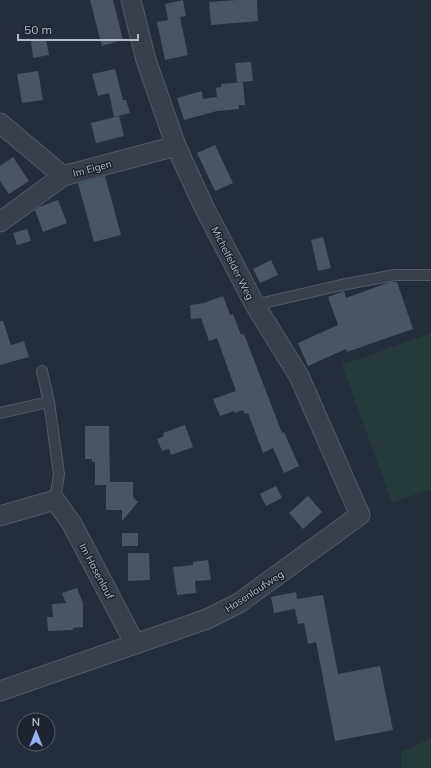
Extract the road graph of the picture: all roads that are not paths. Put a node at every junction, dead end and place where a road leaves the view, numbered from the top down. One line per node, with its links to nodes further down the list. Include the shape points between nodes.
1 (131, 0): 3 (street, Michelfelder Weg, via 146,60)
2 (0, 124): 4 (street, Im Eigen)
3 (176, 146): 4 (street, Im Eigen); 7 (street, Michelfelder Weg, via 204,207)
4 (63, 176): 5 (street)
5 (0, 222)
6 (431, 275): 7 (lane, via 396,275)
7 (255, 305): 12 (street, Michelfelder Weg, via 299,376)
8 (42, 371): 9 (lane)
9 (49, 402): 10 (lane); 11 (lane, via 59,474)
10 (0, 413)
11 (55, 500): 13 (street); 14 (street, Im Hasenlauf, via 72,524)
12 (360, 515): 14 (street, Hasenlaufweg, via 239,603 207,619)
13 (0, 516)
14 (135, 644): 15 (street, Hasenlaufweg)
15 (0, 691)

